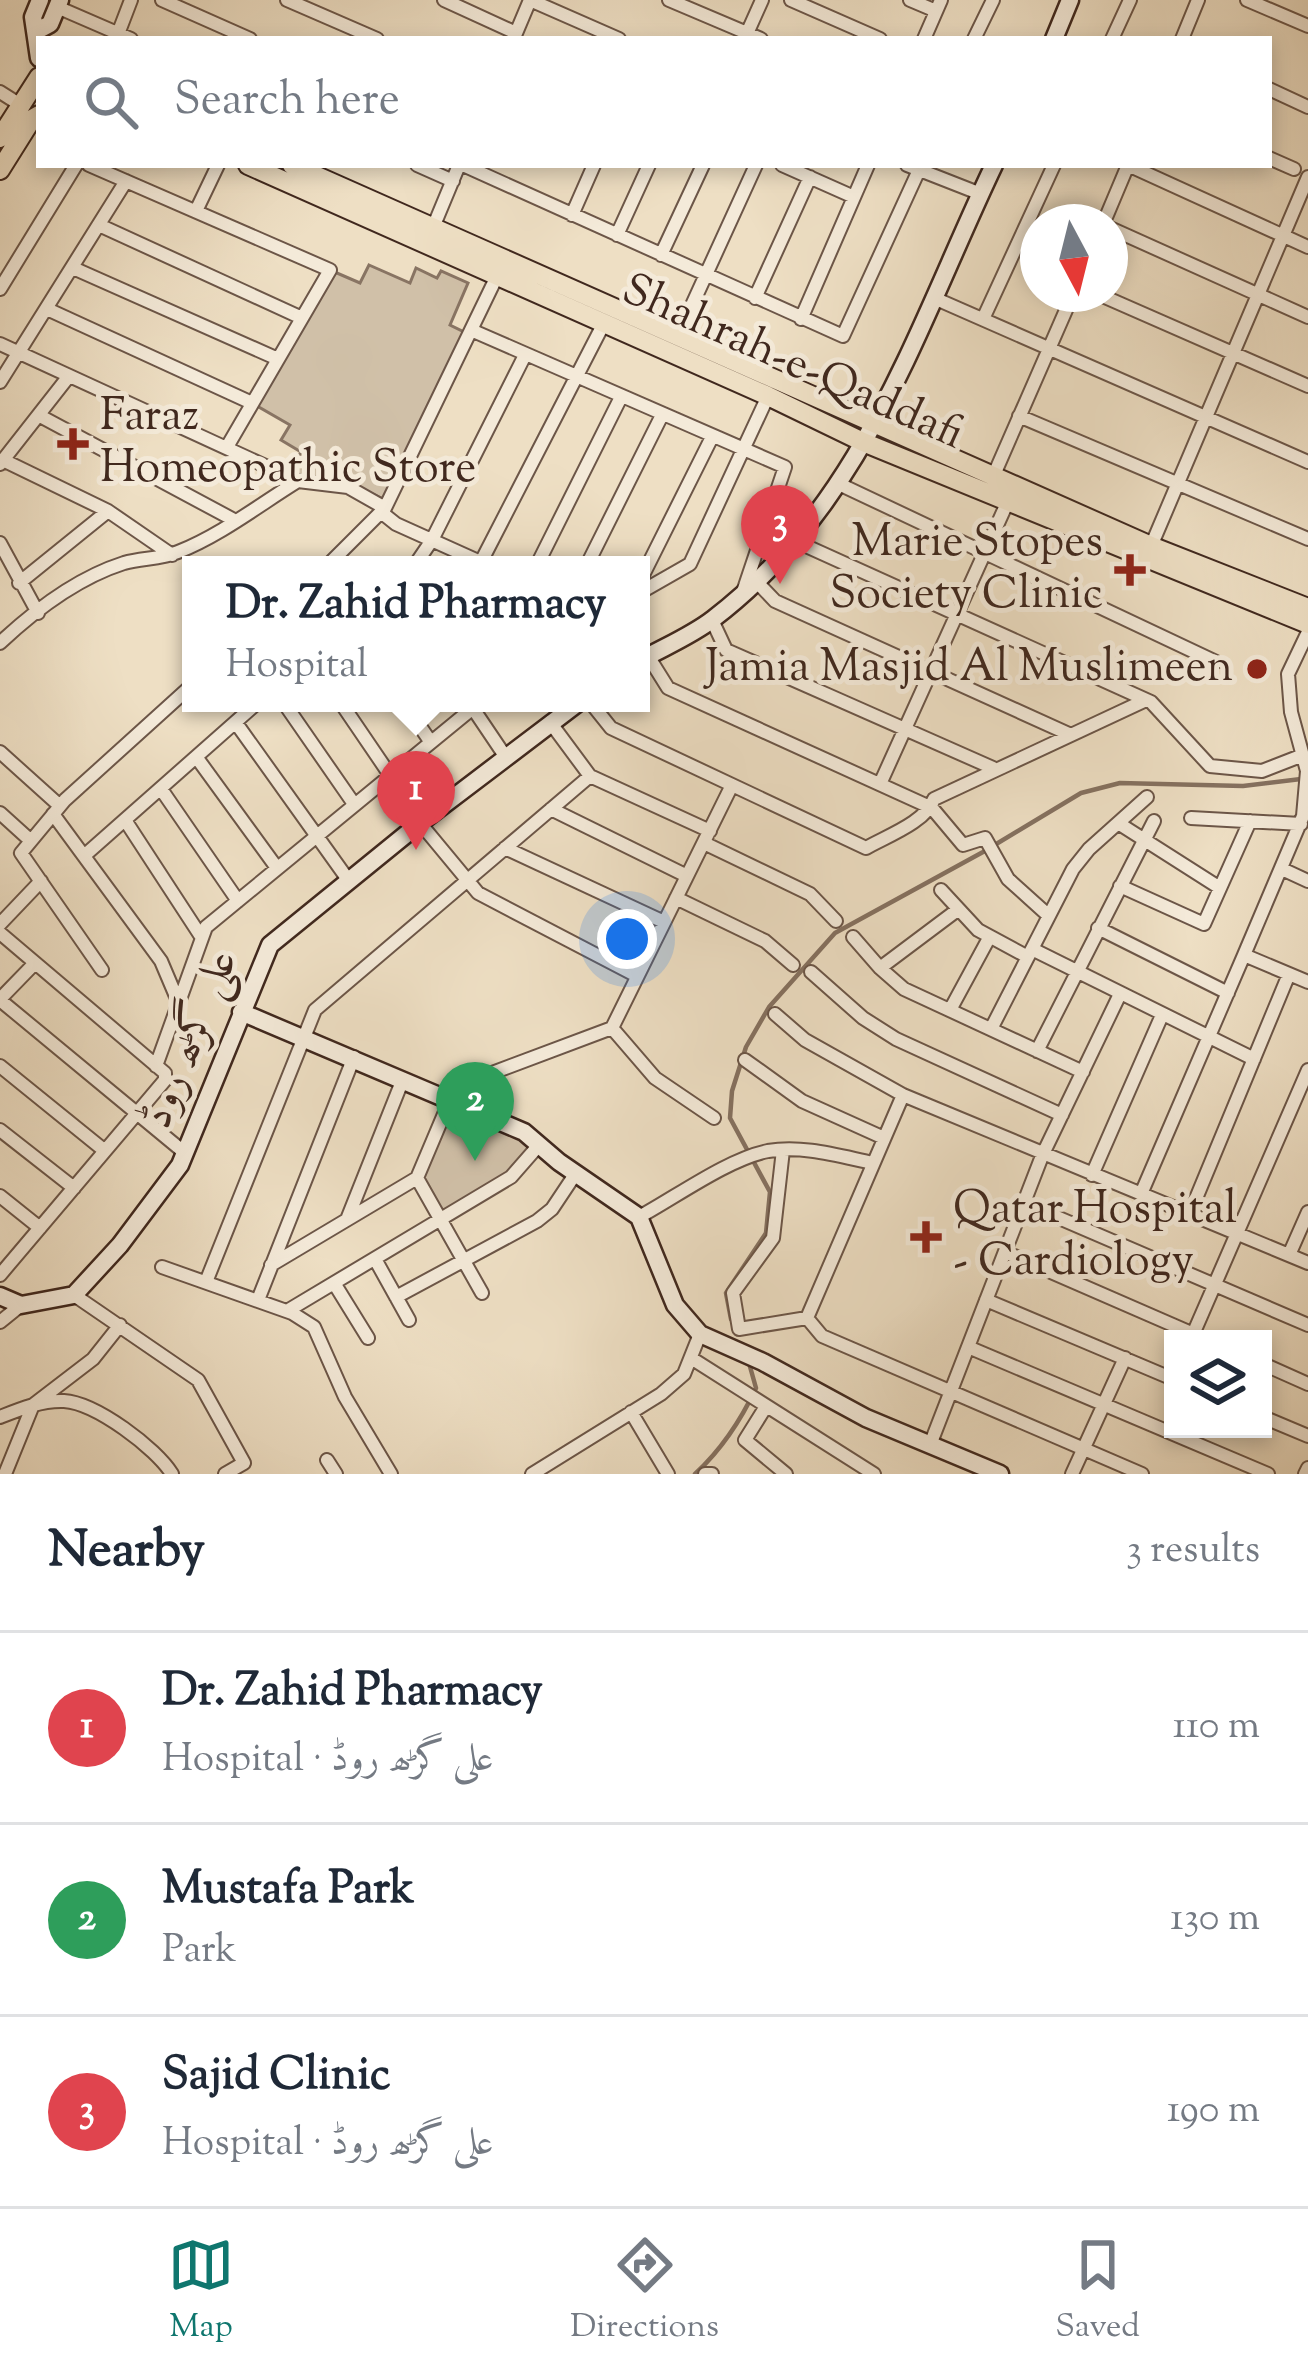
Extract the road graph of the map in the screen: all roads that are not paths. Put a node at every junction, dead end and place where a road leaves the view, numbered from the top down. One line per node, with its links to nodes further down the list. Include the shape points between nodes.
1 (131, 0): 20 (street)
2 (162, 0): 21 (street)
3 (287, 0): 18 (street)
4 (444, 0): 22 (street)
5 (530, 0): 22 (street); 23 (street)
6 (669, 0): 24 (street)
7 (762, 0): 25 (street)
8 (790, 0): 26 (street)
9 (910, 0): 16 (street)
10 (993, 0): 28 (street)
11 (1070, 0): 29 (main road)
12 (1130, 0): 30 (street)
13 (1198, 0): 31 (street)
14 (1247, 0): 17 (street)
15 (52, 2): 19 (main road, via 50,24); 20 (street)
16 (938, 6): 27 (street)
17 (1308, 26)
18 (347, 33)
19 (38, 36)
20 (124, 36)
21 (243, 36)
22 (515, 36)
23 (613, 36)
24 (749, 36)
25 (751, 36)
26 (873, 36)
27 (925, 36)
28 (975, 36)
29 (1055, 36)
30 (1113, 36)
31 (1182, 36)
32 (36, 80): 35 (main road)
33 (1272, 90): 36 (street)
34 (0, 92): 35 (street)
35 (19, 104): 37 (main road)
36 (1308, 107)
37 (16, 136): 58 (main road)
38 (1272, 159): 59 (street)
39 (74, 168): 78 (street)
40 (96, 168): 61 (street)
41 (217, 168): 66 (street)
42 (255, 168): 76 (main road, Shahrah-e-Qaddafi)
43 (298, 168): 69 (main road, Shahrah-e-Qaddafi)
44 (424, 168): 62 (street)
45 (460, 168): 62 (street)
46 (468, 168): 67 (street)
47 (589, 168): 67 (street)
48 (648, 168): 70 (street)
49 (703, 168): 74 (street)
50 (755, 168): 77 (street)
51 (789, 168): 60 (street)
52 (867, 168): 64 (street)
53 (913, 168): 63 (street); 87 (street, via 844,334)
54 (993, 168): 63 (main road)
55 (1053, 168): 88 (street)
56 (1127, 168): 65 (street)
57 (1135, 168): 72 (street)
58 (0, 170)
59 (1301, 173): 72 (street)
60 (809, 177): 64 (street); 80 (street)
61 (126, 181): 66 (street); 68 (street)
62 (453, 181): 69 (street)
63 (981, 194): 81 (main road)
64 (854, 197): 87 (street)
65 (1114, 204)
66 (196, 212): 86 (street, via 330,270)
67 (572, 214): 70 (street)
68 (99, 225): 75 (street); 86 (street)
69 (432, 230): 76 (main road, Shahrah-e-Qaddafi)
70 (616, 235): 74 (street)
71 (1128, 235): 79 (street)
72 (1282, 236): 73 (street); 79 (street)
73 (1308, 247)
74 (661, 255): 77 (street)
75 (73, 268): 83 (street); 97 (street)
76 (501, 268): 89 (main road, Shahrah-e-Qaddafi); 90 (street); 91 (main road, Shahrah-e-Qaddafi)
77 (706, 275): 80 (street); 91 (street)
78 (0, 289)
79 (1257, 295): 85 (street); 95 (street)
80 (755, 298): 87 (street)
81 (934, 298): 88 (street); 109 (main road)
82 (1128, 307): 95 (street)
83 (47, 309): 94 (street); 104 (street)
84 (1065, 312): 93 (street)
85 (1308, 317)
86 (302, 318): 97 (street)
87 (801, 319)
88 (983, 319): 93 (street)
89 (604, 323): 99 (street); 102 (main road, Shahrah-e-Qaddafi)
90 (471, 330): 96 (street); 121 (street)
91 (677, 338): 109 (main road, Shahrah-e-Qaddafi)
92 (0, 344): 94 (street)
93 (1050, 348): 105 (street); 108 (street)
94 (21, 352): 98 (street); 100 (street)
95 (1232, 352): 101 (street); 105 (street)
96 (525, 355): 99 (street); 125 (street)
97 (278, 359): 104 (street)
98 (69, 376): 106 (street); 112 (street)
99 (577, 378): 103 (street); 134 (street)
100 (0, 382)
101 (1308, 386)
102 (768, 396): 111 (main road, Shahrah-e-Qaddafi); 113 (street)
103 (621, 397): 107 (street); 135 (street)
104 (252, 403): 112 (street)
105 (1207, 415): 115 (street); 118 (street)
106 (40, 416): 114 (street); 123 (street)
107 (662, 416): 110 (street); 136 (street)
108 (1019, 416): 116 (street); 118 (street)
109 (874, 422): 111 (main road); 116 (main road, Shahrah-e-Qaddafi)
110 (712, 437): 113 (street); 137 (street)
111 (863, 442): 119 (main road); 120 (main road, Shahrah-e-Qaddafi)
112 (227, 447): 117 (street)
113 (742, 450): 139 (street, via 787,470); 140 (street, via 690,564)
114 (2, 462): 122 (street)
115 (1308, 462)
116 (993, 477): 128 (main road, Shahrah-e-Qaddafi)
117 (298, 481): 121 (street, via 348,487); 123 (street)
118 (1180, 482): 124 (street); 128 (street)
119 (839, 484): 126 (main road); 129 (street)
120 (1008, 501): 128 (main road, Shahrah-e-Qaddafi); 129 (street)
121 (383, 510): 125 (street); 131 (street)
122 (108, 511): 130 (street); 138 (street)
123 (233, 520): 130 (street)
124 (1308, 539)
125 (432, 540): 132 (street); 133 (street)
126 (795, 541): 139 (main road); 143 (street)
127 (0, 543): 138 (street)
128 (1149, 552): 141 (main road, Shahrah-e-Qaddafi); 145 (main road, Shahrah-e-Qaddafi)
129 (983, 553): 143 (street); 148 (street)
130 (172, 555): 142 (street, via 93,576)
131 (337, 556)
132 (421, 556)
133 (467, 556)
134 (488, 556)
135 (542, 556)
136 (592, 556)
137 (650, 561)
138 (19, 584): 142 (street)
139 (749, 585): 144 (main road); 150 (street)
140 (650, 587)
141 (1308, 608)
142 (38, 613): 146 (street)
143 (956, 614): 150 (street); 152 (street)
144 (712, 620): 147 (main road); 163 (street, via 726,650)
145 (1308, 628): 167 (street, via 1288,674)
146 (0, 643)
147 (650, 655)
148 (1216, 662)
149 (650, 665): 174 (street, via 668,688)
150 (930, 672): 163 (street); 164 (street)
151 (182, 694): 182 (street)
152 (1146, 700): 164 (street); 167 (street, via 1210,766 1262,771)
153 (248, 712): 162 (street)
154 (290, 712): 179 (street)
155 (347, 712): 172 (street)
156 (410, 712): 165 (street)
157 (464, 712): 165 (street)
158 (479, 712): 168 (street)
159 (565, 712): 161 (main road, علی گڑھ روڈ)
160 (598, 712): 175 (street, via 611,728)
161 (550, 722): 168 (main road, علی گڑھ روڈ); 173 (street)
162 (236, 723): 169 (street); 191 (street)
163 (904, 731): 170 (street); 174 (street)
164 (1072, 735): 170 (street)
165 (430, 741): 172 (street)
166 (0, 752): 182 (street)
167 (1303, 755): 171 (street)
168 (506, 756): 189 (main road, علی گڑھ روڈ)
169 (197, 758): 177 (street); 197 (street)
170 (993, 768): 180 (street, via 934,799)
171 (1307, 771): 176 (street)
172 (390, 775): 179 (street)
173 (590, 776): 181 (street); 192 (street)
174 (880, 784): 180 (street)
175 (733, 785): 180 (street, via 866,848); 192 (street)
176 (1307, 788): 185 (street)
177 (160, 789): 186 (street); 208 (street)
178 (1148, 797): 190 (street)
179 (354, 804): 191 (street)
180 (932, 808): 210 (street, via 963,845 986,838 1008,879)
181 (551, 809): 195 (street); 199 (street)
182 (57, 810): 193 (street); 196 (street)
183 (0, 813): 193 (street)
184 (1191, 818): 188 (street)
185 (1304, 819): 188 (street); 198 (street)
186 (125, 820): 196 (street); 217 (street)
187 (1154, 820): 194 (street)
188 (1250, 821): 205 (street)
189 (419, 823): 200 (main road, علی گڑھ روڈ); 202 (street)
190 (1118, 823): 194 (street); 210 (street, via 1073,869)
191 (315, 836): 197 (street); 200 (street)
192 (707, 837): 199 (street); 211 (street, via 810,894)
193 (31, 841): 201 (street, via 21,853)
194 (1143, 841): 204 (street); 205 (street)
195 (505, 848): 202 (street); 212 (street)
196 (85, 855): 233 (street, via 160,961)
197 (277, 868): 208 (street)
198 (1282, 868): 203 (street); 220 (street)
199 (687, 876): 207 (street)
200 (349, 880): 235 (main road, علی گڑھ روڈ, via 270,945)
201 (41, 881): 213 (street); 224 (street)
202 (466, 881): 228 (street); 240 (street, via 315,1010)
203 (1308, 881)
204 (1120, 886): 205 (street, via 1204,924); 214 (street)
205 (1220, 888)
206 (940, 890): 209 (street)
207 (676, 898): 212 (street); 222 (street, via 764,941)
208 (238, 901): 217 (street)
209 (956, 911): 218 (street); 223 (street)
210 (1049, 916): 219 (street)
211 (836, 921)
212 (664, 922): 228 (street)
213 (0, 924)
214 (1097, 928): 226 (street); 230 (street)
215 (0, 933): 221 (street)
216 (853, 937): 223 (street)
217 (202, 938): 233 (street)
218 (989, 938): 219 (street); 234 (street)
219 (1030, 953): 226 (street); 239 (street)
220 (1244, 955): 227 (street); 230 (street)
221 (35, 963): 232 (street); 247 (street)
222 (794, 965)
223 (880, 968): 234 (street)
224 (102, 970)
225 (811, 972): 255 (street, via 896,1039)
226 (1075, 972): 231 (street); 242 (street)
227 (1289, 974): 229 (street); 244 (street)
228 (637, 976): 238 (street)
229 (1308, 982)
230 (1228, 993): 241 (street)
231 (1120, 994): 237 (street); 249 (street)
232 (0, 1000): 254 (street)
233 (178, 1003): 247 (street)
234 (950, 1010): 239 (street)
235 (241, 1012): 240 (main road); 262 (main road, علی گڑھ روڈ)
236 (775, 1014): 251 (street)
237 (1162, 1015): 241 (street); 266 (street)
238 (612, 1028): 253 (street, via 484,1076); 256 (street, via 655,1078)
239 (991, 1029): 242 (street)
240 (304, 1037): 243 (main road); 287 (street)
241 (1208, 1039): 244 (street); 269 (street)
242 (1037, 1051): 249 (street)
243 (354, 1057): 250 (main road); 284 (street)
244 (1253, 1059): 273 (street)
245 (746, 1060): 258 (street, via 802,1101)
246 (0, 1066): 261 (street)
247 (156, 1066): 254 (street, via 165,1080)
248 (1308, 1070): 278 (street)
249 (1083, 1072): 255 (street)
250 (403, 1079): 252 (main road); 275 (street)
251 (903, 1095): 258 (street); 263 (street)
252 (450, 1100): 253 (main road); 267 (street)
253 (469, 1108): 259 (main road)
254 (137, 1114): 261 (street); 262 (street)
255 (1062, 1115): 263 (street)
256 (714, 1118)
257 (0, 1130): 268 (street)
258 (884, 1138): 264 (street)
259 (539, 1144): 265 (main road); 276 (street, via 512,1177)
260 (783, 1150): 264 (street); 274 (street, via 737,1163); 298 (street, via 773,1238 733,1293 739,1329)
261 (105, 1151): 268 (street)
262 (184, 1153): 291 (main road, علی گڑھ روڈ, via 120,1245)
263 (1042, 1156): 266 (street); 271 (street)
264 (873, 1163): 298 (street)
265 (576, 1173): 274 (main road); 282 (street, via 537,1221)
266 (1092, 1175): 269 (street)
267 (417, 1178): 275 (street); 276 (street)
268 (74, 1188): 277 (street)
269 (1141, 1194): 273 (street)
270 (0, 1196): 277 (street)
271 (1024, 1203): 279 (street); 289 (street)
272 (1308, 1212): 280 (street)
273 (1190, 1213): 278 (street)
274 (639, 1216): 305 (main road, via 676,1305)
275 (347, 1220): 284 (street)
276 (441, 1220): 281 (street); 282 (street)
277 (40, 1228): 285 (street)
278 (1239, 1232): 280 (street); 289 (street)
279 (1005, 1252): 295 (street); 303 (street)
280 (1289, 1255): 283 (street)
281 (375, 1259): 288 (street); 293 (street)
282 (464, 1261): 290 (street); 293 (street)
283 (1308, 1263)
284 (271, 1265): 294 (street)
285 (3, 1267)
286 (162, 1267): 287 (street)
287 (206, 1282): 294 (street)
288 (334, 1283): 297 (street); 306 (street)
289 (1215, 1285): 302 (street); 304 (street)
290 (482, 1293)
291 (74, 1294): 296 (main road); 301 (street)
292 (0, 1296): 296 (main road)
293 (396, 1297): 299 (street)
294 (258, 1300): 297 (street)
295 (986, 1300): 307 (street); 309 (street)
296 (21, 1305): 300 (street)
297 (287, 1311): 329 (street, via 324,1342)
298 (807, 1318): 313 (street, via 822,1336)
299 (409, 1320)
300 (0, 1322)
301 (120, 1324): 315 (street, via 83,1368); 327 (street, via 198,1380 244,1463)
302 (1308, 1325)
303 (1181, 1330)
304 (1199, 1330)
305 (700, 1334): 308 (street); 321 (main road)
306 (368, 1338)
307 (968, 1347): 313 (street); 314 (street)
308 (691, 1358): 316 (street); 317 (street, via 684,1374)
309 (1125, 1358): 311 (street); 314 (street)
310 (1272, 1368): 312 (street)
311 (1164, 1374)
312 (1308, 1384)
313 (951, 1390): 321 (street); 322 (street)
314 (1104, 1404): 322 (street); 337 (street)
315 (34, 1405): 318 (street); 325 (street); 326 (street, via 70,1401 91,1410 160,1455)
316 (762, 1406): 332 (street, via 745,1440); 333 (street)
317 (631, 1412): 330 (street); 331 (street)
318 (0, 1418)
319 (1272, 1421): 320 (street)
320 (1308, 1436)
321 (931, 1445): 324 (main road)
322 (1084, 1448): 335 (street); 336 (street)
323 (327, 1460): 328 (street)
324 (960, 1466): 334 (main road)
325 (5, 1474)
326 (172, 1474)
327 (225, 1474)
328 (336, 1474)
329 (391, 1474)
330 (532, 1474)
331 (668, 1474)
332 (786, 1474)
333 (874, 1474)
334 (1000, 1474)
335 (1072, 1474)
336 (1142, 1474)
337 (1268, 1474)

